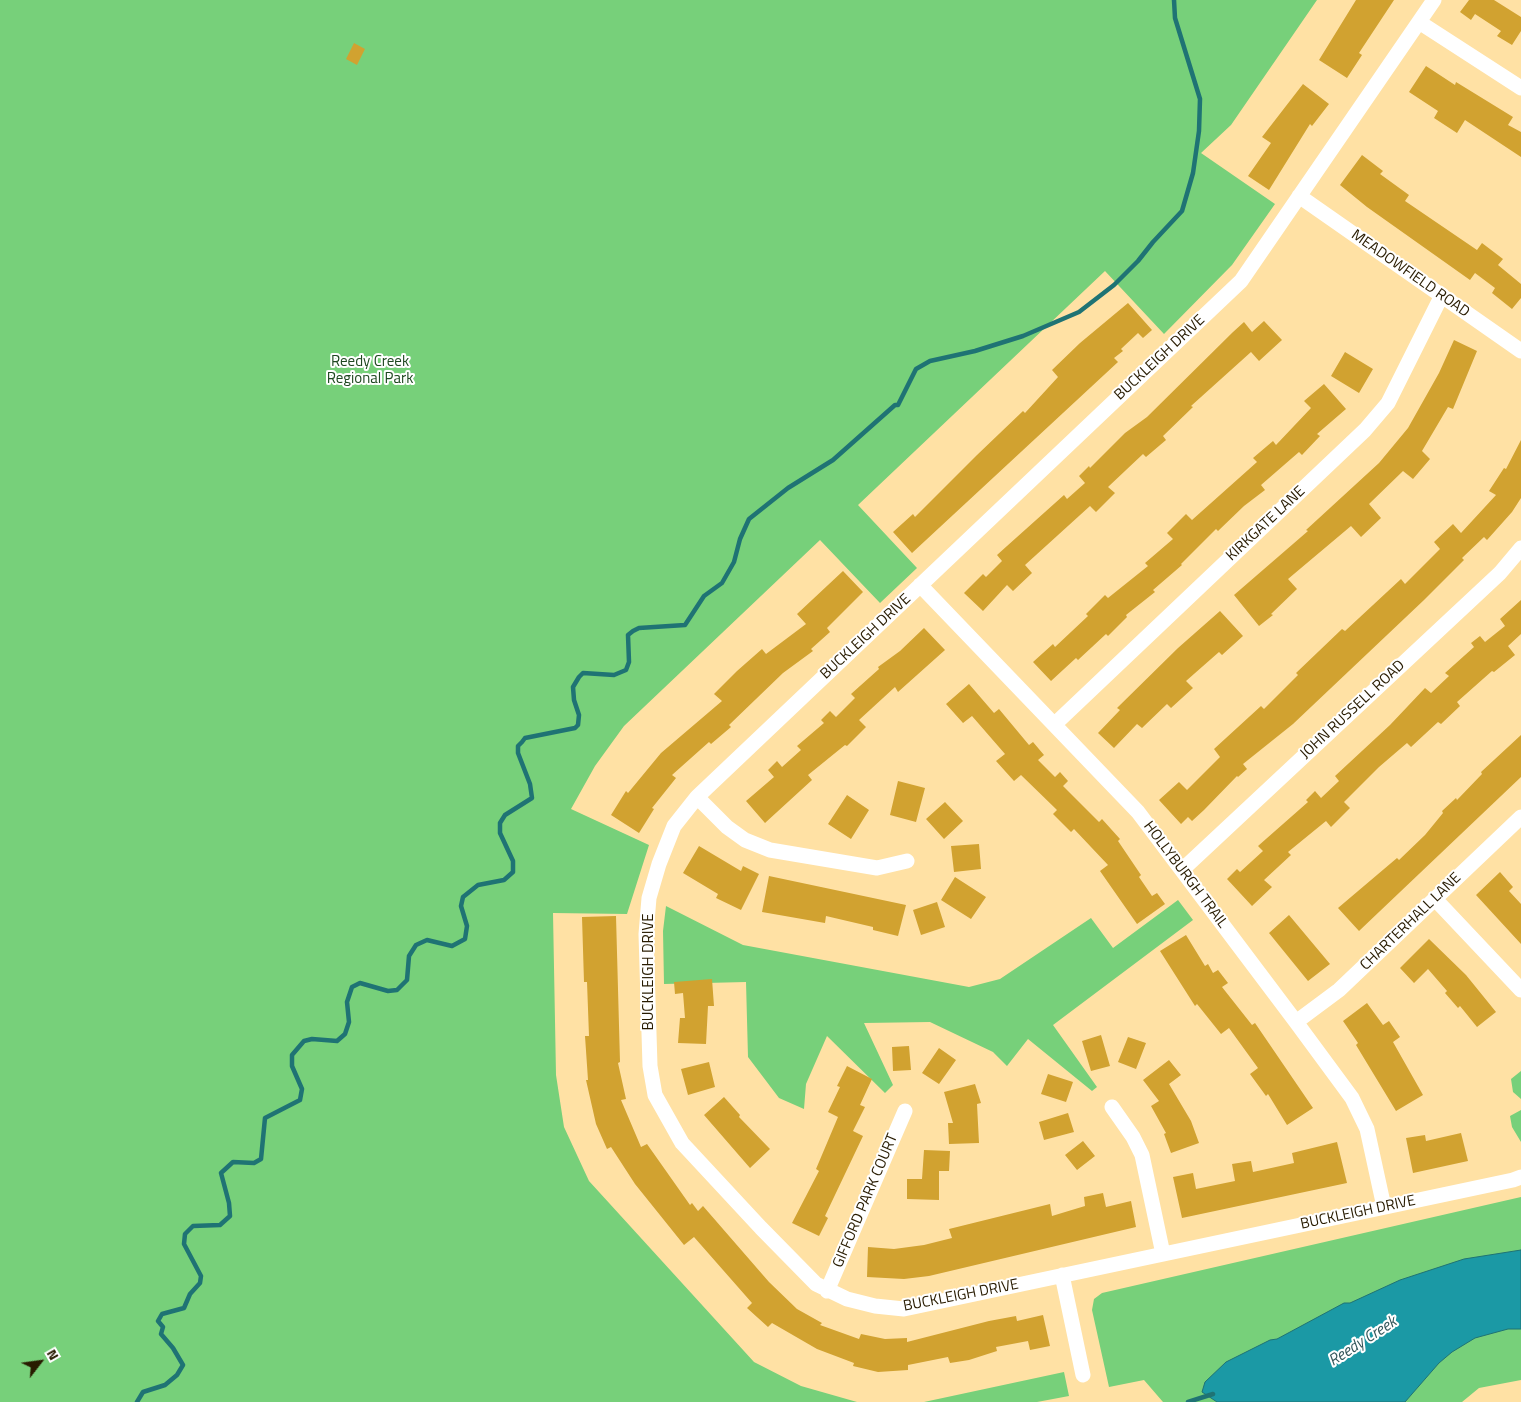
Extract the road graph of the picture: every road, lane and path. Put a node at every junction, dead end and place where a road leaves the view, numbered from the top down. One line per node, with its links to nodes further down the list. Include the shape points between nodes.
1 (1434, 0): 2 (street, BUCKLEIGH DRIVE)
2 (1419, 22): 3 (street); 4 (street, BUCKLEIGH DRIVE)
3 (1521, 88)
4 (1299, 196): 5 (street, MEADOWFIELD ROAD); 8 (street, BUCKLEIGH DRIVE, via 1240,280)
5 (1442, 295): 6 (street, MEADOWFIELD ROAD); 9 (street, KIRKGATE LANE, via 1388,403 1365,430)
6 (1521, 351)
7 (1521, 548): 13 (street, JOHN RUSSELL ROAD, via 1500,573)
8 (920, 586): 9 (street, HOLLYBURGH TRAIL); 10 (street, BUCKLEIGH DRIVE)
9 (1055, 724): 13 (street, HOLLYBURGH TRAIL, via 1138,812)
10 (697, 797): 12 (street, via 739,836 770,850 877,868); 23 (street, BUCKLEIGH DRIVE, via 674,826 650,898 646,970 650,1066 655,1095 682,1143 804,1274)
11 (1521, 817): 14 (street, CHARTERHALL LANE)
12 (907, 861)
13 (1182, 870): 16 (street, HOLLYBURGH TRAIL)
14 (1435, 899): 15 (street); 16 (street, CHARTERHALL LANE, via 1339,990)
15 (1521, 990)
16 (1296, 1022): 20 (street, HOLLYBURGH TRAIL, via 1352,1098 1367,1129)
17 (1112, 1107): 21 (street, via 1142,1155)
18 (905, 1111): 23 (street, GIFFORD PARK COURT)
19 (1521, 1177): 20 (street, BUCKLEIGH DRIVE)
20 (1384, 1207): 21 (street, BUCKLEIGH DRIVE)
21 (1162, 1254): 22 (street, BUCKLEIGH DRIVE)
22 (1062, 1276): 23 (street, BUCKLEIGH DRIVE, via 904,1309 847,1300); 24 (street)
23 (827, 1291)
24 (1083, 1375)

